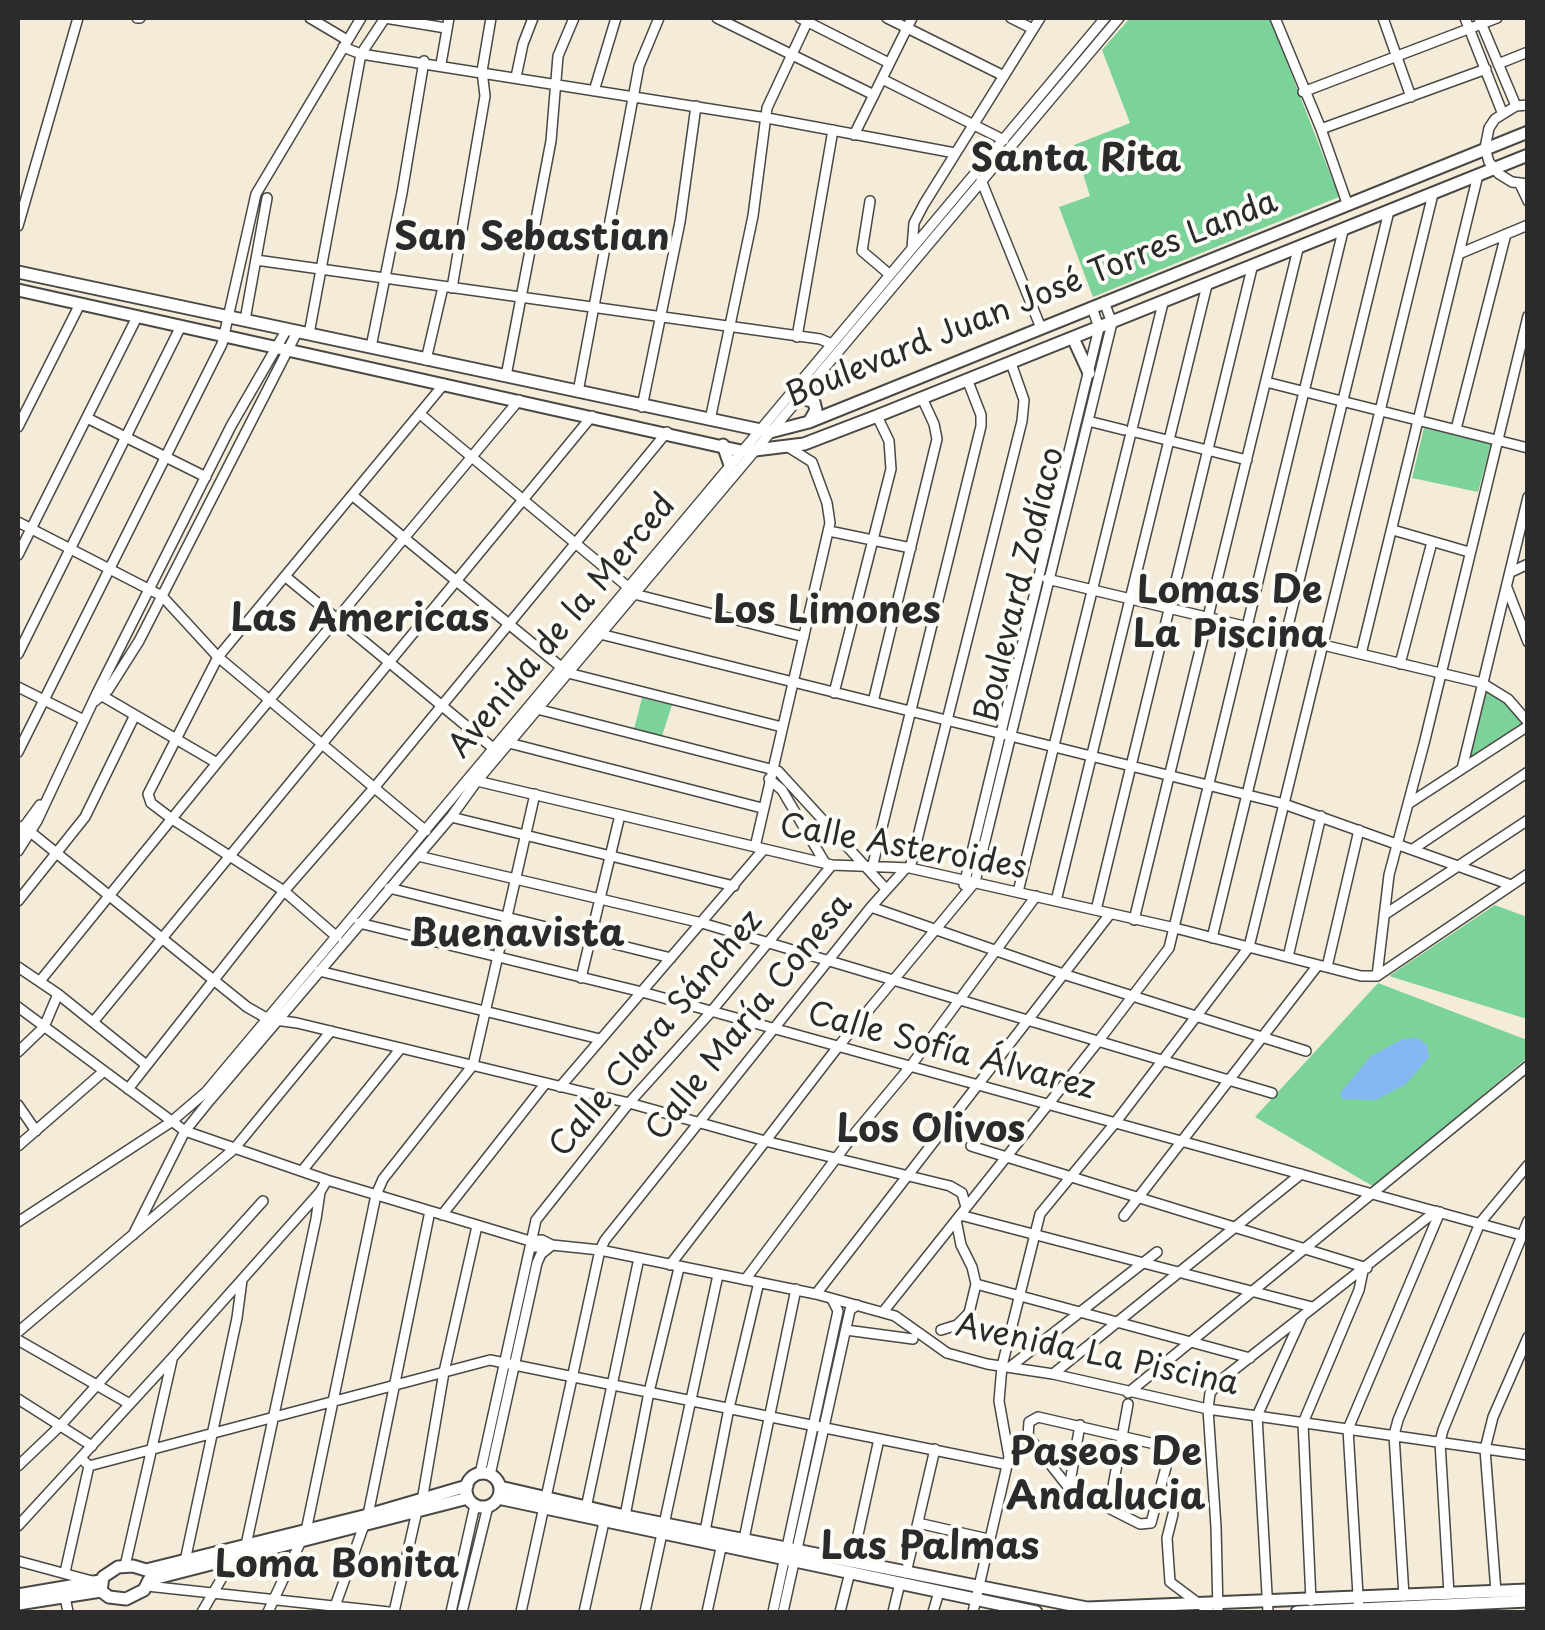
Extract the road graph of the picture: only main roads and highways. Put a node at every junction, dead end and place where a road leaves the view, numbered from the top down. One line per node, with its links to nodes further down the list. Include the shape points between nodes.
1 (1528, 132): 14 (main road, Boulevard Juan José Torres Landa)
2 (1528, 155): 7 (main road, Boulevard Juan José Torres Landa)
3 (18, 272): 9 (main road, Boulevard Juan José Torres Landa)
4 (18, 290): 5 (main road, Boulevard Juan José Torres Landa)
5 (150, 322): 6 (main road, Boulevard Juan José Torres Landa); 6 (main road, via 162,318)
6 (225, 335): 12 (main road, Boulevard Juan José Torres Landa)
7 (1073, 338): 8 (main road); 15 (main road, Boulevard Juan José Torres Landa, via 826,436 756,450)
8 (1089, 373)
9 (597, 396): 11 (main road, Boulevard Juan José Torres Landa); 12 (main road)
10 (799, 397): 14 (main road, via 814,402)
11 (617, 400): 13 (main road); 14 (main road, Boulevard Juan José Torres Landa, via 765,431)
12 (592, 416): 13 (main road, Boulevard Juan José Torres Landa)
13 (610, 420): 15 (main road, Boulevard Juan José Torres Landa)
14 (810, 422)
15 (723, 445): 16 (main road)
16 (730, 464)
17 (482, 1497): 17 (main road, via 472,1478 485,1474); 18 (main road); 20 (main road)
18 (544, 1504): 19 (main road, via 604,1522); 19 (main road)
19 (663, 1529): 21 (main road, via 705,1531); 21 (main road, via 721,1548)
20 (303, 1537): 23 (main road); 23 (main road, via 185,1561)
21 (790, 1554): 22 (main road)
22 (903, 1578): 26 (main road); 26 (main road)
23 (148, 1579): 24 (main road, via 125,1566); 24 (main road, via 122,1599 109,1597)
24 (99, 1584): 29 (main road); 29 (main road)
25 (1528, 1590): 28 (main road)
26 (976, 1600): 35 (main road); 36 (main road)
27 (1528, 1601): 28 (main road)
28 (1495, 1602): 30 (main road)
29 (19, 1604)
30 (1448, 1604): 31 (main road)
31 (1404, 1605): 34 (main road)
32 (1311, 1606): 33 (main road); 34 (main road); 37 (main road)
33 (1267, 1607): 35 (main road)
34 (1359, 1607)
35 (1212, 1608)
36 (1036, 1612)
37 (1297, 1612)

